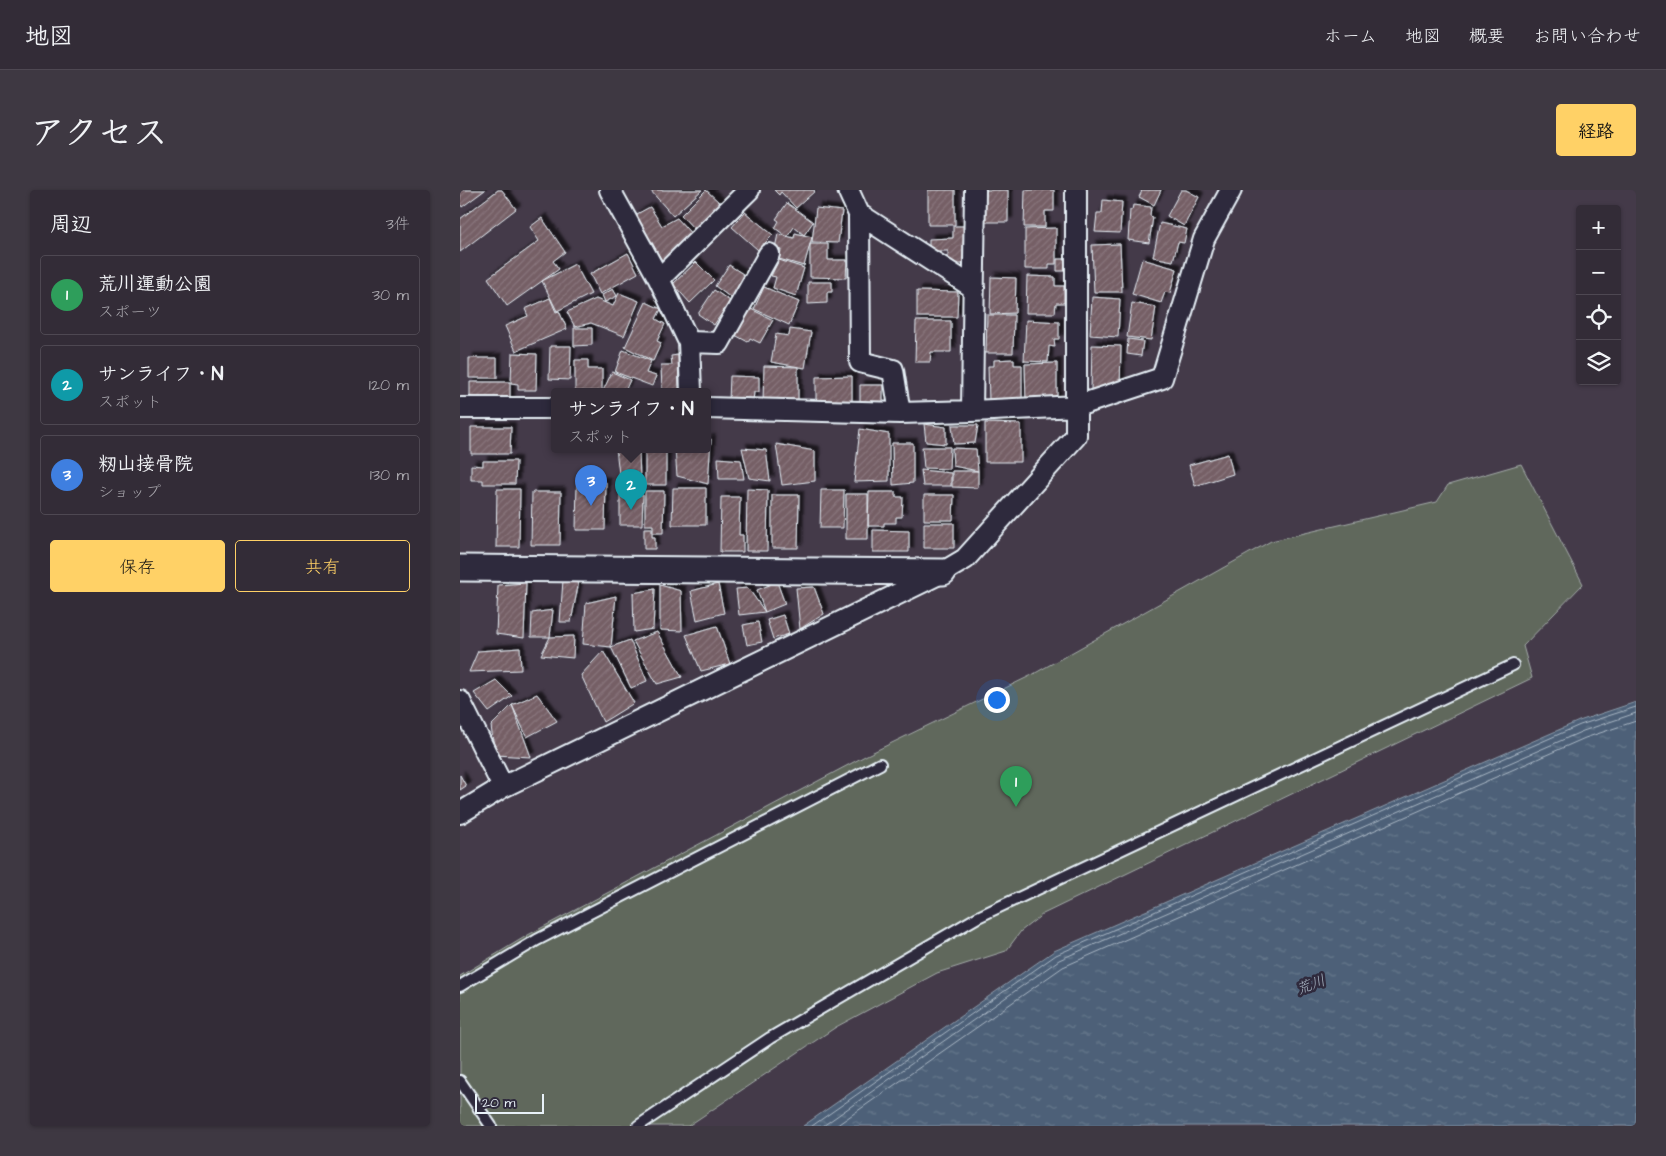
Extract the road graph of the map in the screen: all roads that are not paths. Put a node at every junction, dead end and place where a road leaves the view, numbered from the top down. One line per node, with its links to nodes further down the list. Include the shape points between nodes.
1 (610, 190): 9 (street)
2 (749, 190): 9 (street)
3 (848, 190): 7 (street)
4 (975, 190): 10 (street)
5 (1076, 190): 13 (street)
6 (1231, 190): 13 (street, via 1204,239 1162,378)
7 (859, 214): 10 (street); 18 (street, via 860,362 894,370)
8 (769, 254): 11 (street, via 719,343)
9 (659, 279): 11 (street)
10 (974, 288): 17 (street)
11 (688, 342): 12 (street)
12 (691, 388)
13 (1077, 406): 17 (street); 20 (street, via 1076,436 965,559)
14 (460, 408): 15 (street)
15 (551, 408)
16 (711, 408): 18 (street)
17 (972, 411): 18 (street)
18 (900, 413)
19 (460, 568): 20 (street)
20 (943, 572): 24 (street)
21 (1513, 665): 29 (lane, via 978,917 770,1038)
22 (460, 701): 24 (street)
23 (880, 764): 26 (lane, via 537,940)
24 (503, 787): 25 (street)
25 (460, 813)
26 (460, 986)
27 (460, 1081): 28 (lane)
28 (491, 1126)
29 (638, 1126)

